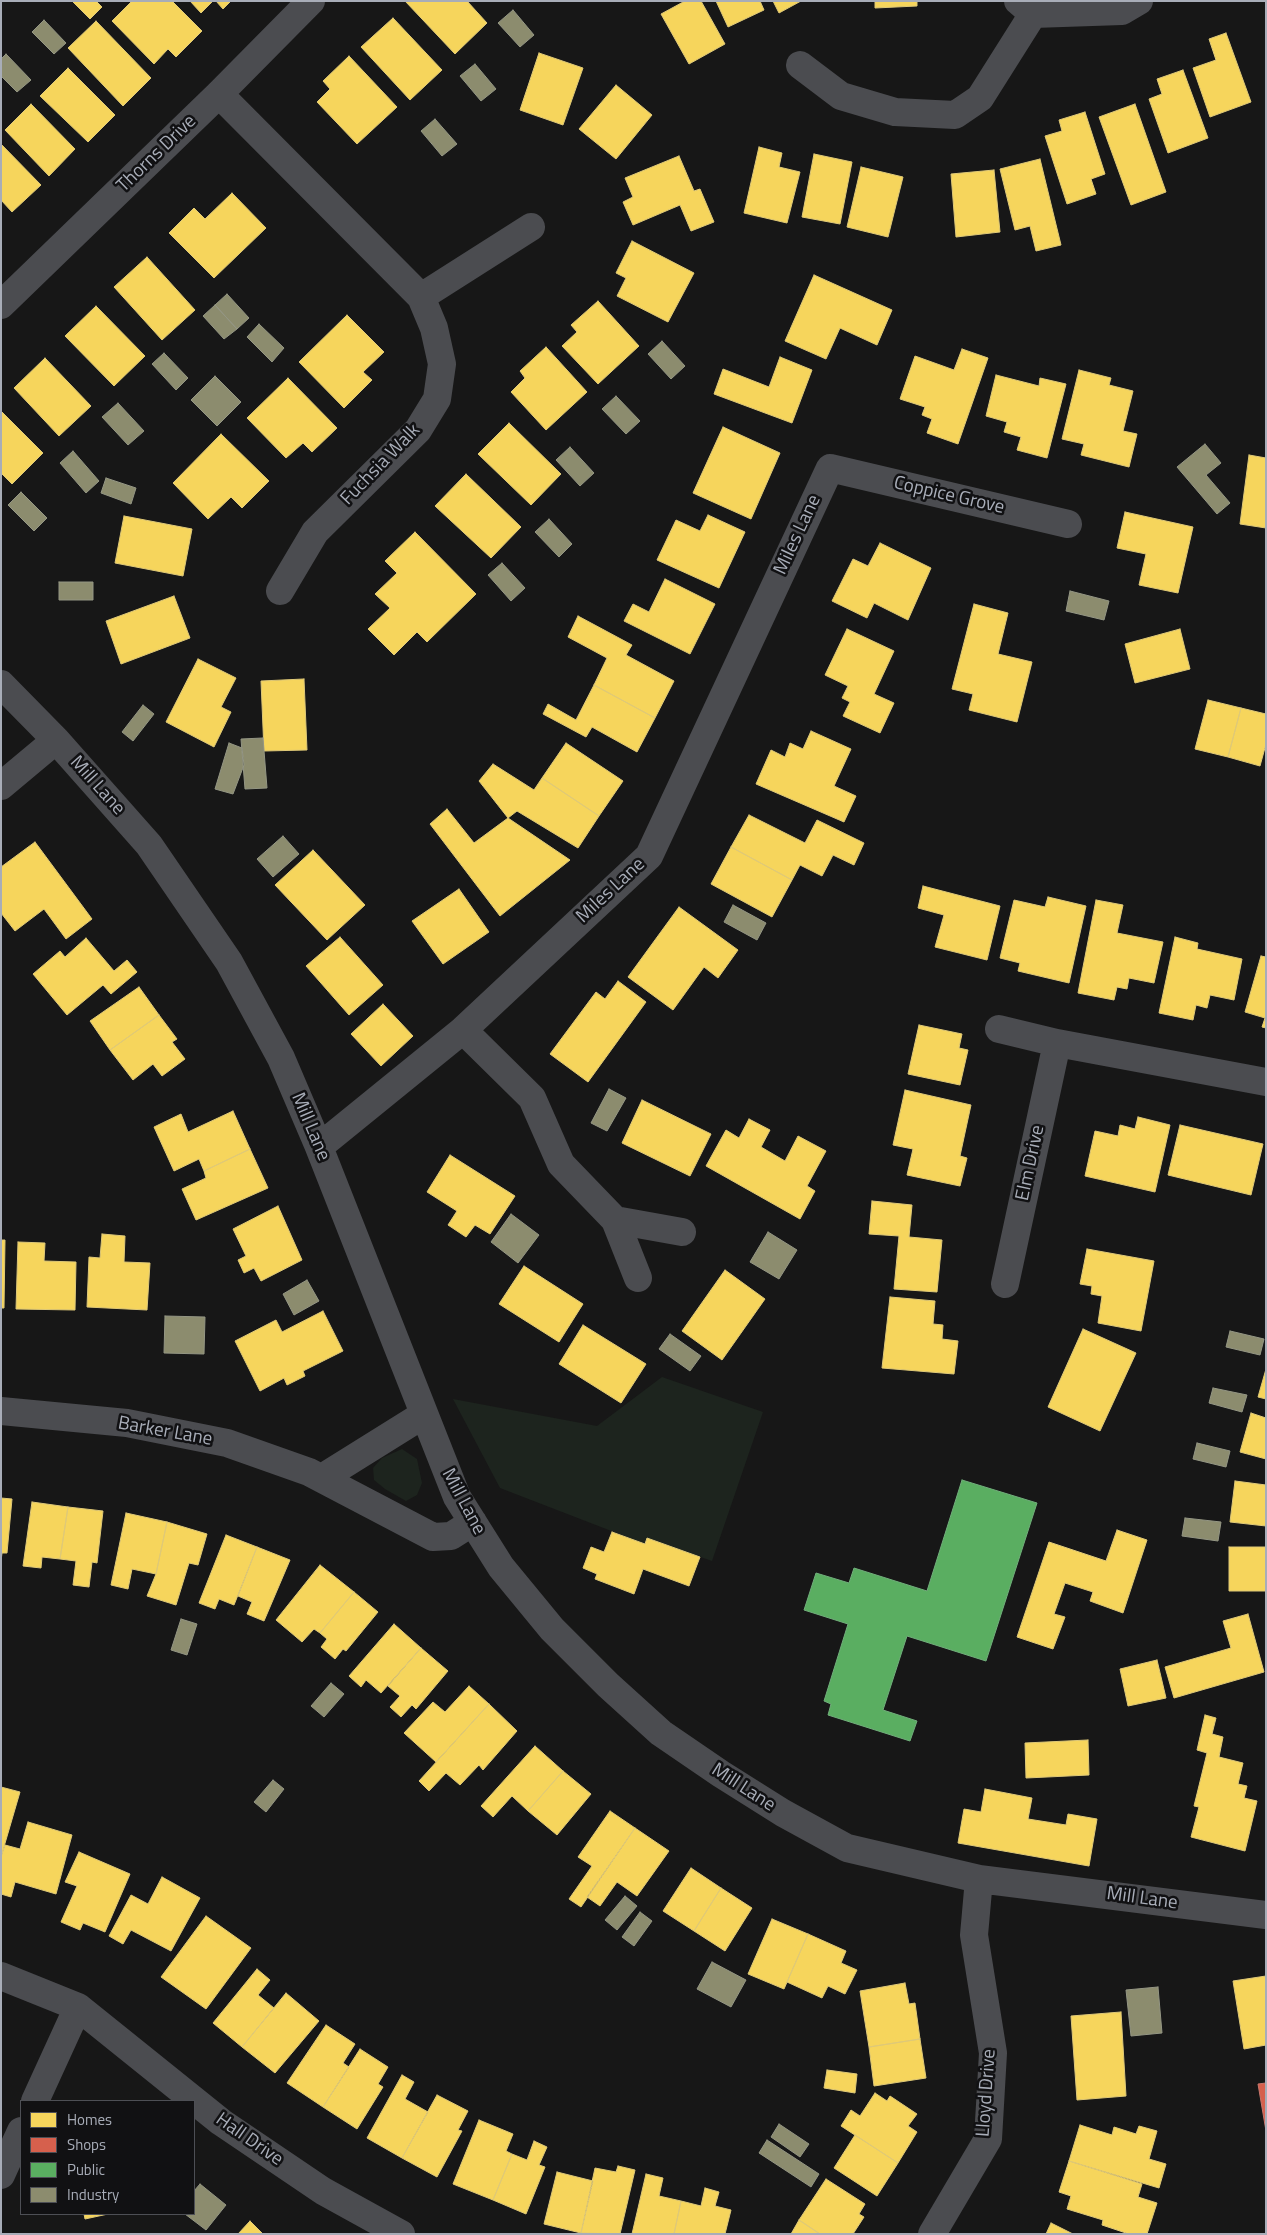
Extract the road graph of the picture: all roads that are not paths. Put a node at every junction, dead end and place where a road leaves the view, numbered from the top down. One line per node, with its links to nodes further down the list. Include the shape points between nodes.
1 (311, 1): 5 (street, Thorns Drive)
2 (1139, 1): 3 (street, via 1122,11)
3 (1026, 7): 4 (street, via 980,98 955,114 895,112 841,96)
4 (800, 65)
5 (219, 94): 7 (street, Fuchsia Walk); 8 (street, Thorns Drive)
6 (531, 227): 7 (street)
7 (422, 297): 11 (street, Fuchsia Walk, via 434,328 442,364 437,399 418,430 315,532)
8 (1, 305)
9 (830, 468): 10 (street, Coppice Grove); 16 (street, Miles Lane, via 649,856)
10 (1068, 524)
11 (280, 591)
12 (1, 684): 13 (street, Mill Lane)
13 (56, 740): 14 (street); 19 (street, Mill Lane, via 149,845 230,962 281,1058)
14 (1, 786)
15 (1000, 1029): 17 (street)
16 (463, 1030): 19 (street, Miles Lane); 20 (street, via 532,1098 561,1164)
17 (1057, 1043): 18 (street); 23 (street, Elm Drive)
18 (1266, 1082)
19 (319, 1147): 25 (street, Mill Lane)
20 (615, 1220): 21 (street); 22 (street)
21 (682, 1232)
22 (638, 1278)
23 (1005, 1284)
24 (1, 1411): 26 (street, Barker Lane, via 127,1423 227,1443)
25 (423, 1415): 26 (street); 27 (street, Mill Lane, via 457,1497)
26 (322, 1478): 27 (street, Barker Lane, via 433,1537 451,1536)
27 (473, 1522): 28 (street, Mill Lane, via 501,1567 552,1629 608,1686 662,1734 783,1813 847,1848)
28 (979, 1879): 29 (street, Mill Lane); 38 (street, Lloyd Drive, via 974,1935 993,2053 988,2139)
29 (1266, 1915)
30 (1, 1976): 31 (street, Hall Drive)
31 (78, 2007): 32 (street); 33 (street, Hall Drive)
32 (35, 2100)
33 (194, 2100)
34 (195, 2101): 37 (street, Hall Drive, via 323,2191)
35 (20, 2133): 36 (street)
36 (1, 2175)
37 (401, 2234)
38 (932, 2234)

